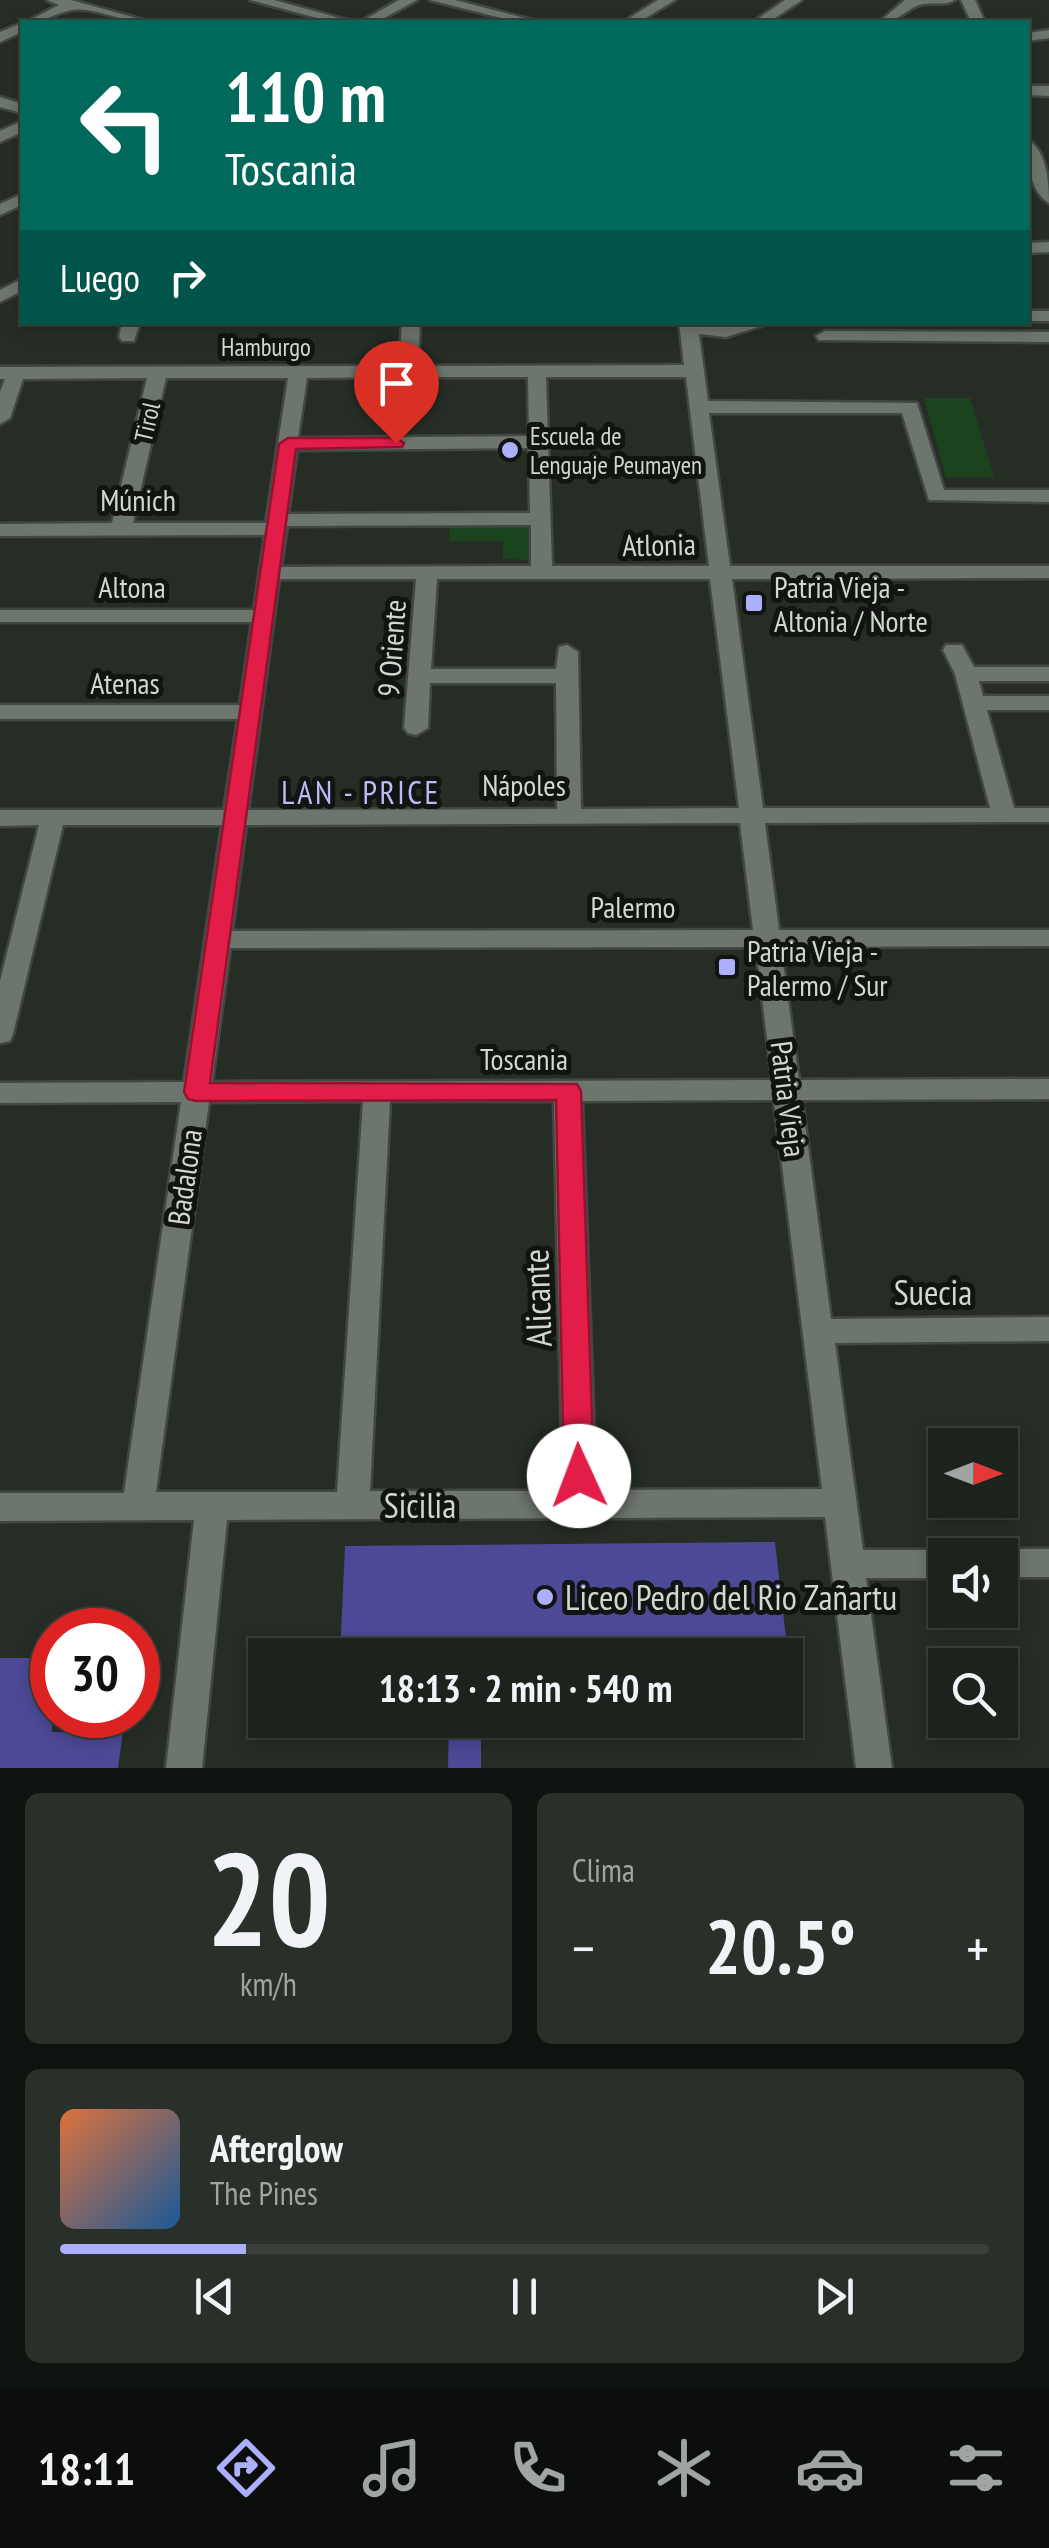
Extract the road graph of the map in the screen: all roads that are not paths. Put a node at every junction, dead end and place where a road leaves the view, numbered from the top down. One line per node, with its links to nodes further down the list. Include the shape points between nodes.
1 (54, 0): 12 (street)
2 (130, 0): 13 (street)
3 (257, 0): 10 (street)
4 (410, 0): 18 (street)
5 (437, 0): 19 (street)
6 (641, 0): 11 (street)
7 (795, 0): 21 (street)
8 (914, 0): 9 (street); 22 (street)
9 (948, 0)
10 (277, 2): 17 (street)
11 (664, 2): 20 (street)
12 (72, 5): 13 (street); 14 (street)
13 (104, 12): 15 (street); 16 (street)
14 (38, 20)
15 (86, 20)
16 (136, 20)
17 (339, 20)
18 (371, 20)
19 (524, 20)
20 (633, 20)
21 (763, 20)
22 (889, 20)
23 (1030, 152): 24 (street)
24 (1039, 178): 25 (street)
25 (1049, 198)
26 (411, 325): 35 (street)
27 (689, 325): 32 (street, Patria Vieja)
28 (695, 325): 29 (street, via 708,332)
29 (742, 327): 32 (street, via 710,350)
30 (825, 336): 31 (street)
31 (1049, 336)
32 (696, 371): 36 (street, Hamburgo); 38 (street, Patria Vieja)
33 (158, 372): 34 (street, Hamburgo); 37 (street, Hamburgo); 46 (street, Tirol)
34 (298, 372): 35 (street, Hamburgo); 41 (street, Badalona)
35 (408, 372): 36 (street, Hamburgo)
36 (537, 372): 40 (street)
37 (8, 373): 39 (street)
38 (701, 407): 42 (street, via 910,407 936,496); 49 (street, Patria Vieja)
39 (0, 418)
40 (538, 442): 41 (street); 43 (street)
41 (288, 444): 44 (street, Badalona)
42 (1049, 496)
43 (541, 519): 44 (street, Múnich); 51 (street)
44 (276, 524): 46 (street, Múnich); 50 (street, Badalona)
45 (0, 530): 46 (street, Múnich)
46 (121, 530)
47 (1049, 572): 49 (street, Atlonia)
48 (426, 573): 50 (street, Atlonia); 51 (street, Atlonia); 57 (street, 9 Oriente)
49 (722, 573): 51 (street, Atlonia); 66 (street, Patria Vieja)
50 (270, 574): 53 (street, Badalona)
51 (542, 575)
52 (0, 616): 53 (street, Altona)
53 (264, 616): 61 (street, Badalona)
54 (954, 650): 55 (street)
55 (966, 674): 56 (street); 58 (street)
56 (1049, 674)
57 (419, 676): 62 (street, 9 Oriente); 65 (street, via 568,664)
58 (974, 703): 59 (street); 64 (street)
59 (1049, 703)
60 (0, 712): 61 (street, Atenas)
61 (250, 712): 67 (street, Badalona)
62 (416, 728)
63 (1049, 814): 64 (street, Nápoles)
64 (1004, 815): 66 (street, Nápoles)
65 (569, 816): 66 (street, Nápoles); 67 (street, Nápoles)
66 (753, 816): 70 (street, Patria Vieja)
67 (235, 817): 69 (street, Nápoles); 72 (street, Badalona)
68 (0, 818): 69 (street, Nápoles)
69 (53, 818): 73 (street)
70 (769, 938): 71 (street, Palermo); 72 (street, Palermo); 75 (street, Patria Vieja)
71 (1049, 938)
72 (218, 940): 77 (street, Badalona)
73 (0, 1034)
74 (1049, 1089): 75 (street, Toscania)
75 (788, 1090): 76 (street, Toscania); 81 (street, Patria Vieja)
76 (568, 1091): 78 (street, Toscania); 83 (street, Alicante)
77 (196, 1092): 78 (street, Toscania); 79 (street, Toscania); 85 (street, Badalona)
78 (377, 1092): 84 (street)
79 (0, 1093)
80 (1049, 1329): 81 (street, Suecia)
81 (818, 1331): 82 (street, Patria Vieja)
82 (840, 1503): 83 (street, Sicilia); 90 (street, Patria Vieja)
83 (580, 1504): 84 (street, Sicilia)
84 (353, 1505): 86 (street, Sicilia)
85 (138, 1506): 86 (street, Sicilia); 87 (street, Sicilia)
86 (212, 1506): 92 (street)
87 (0, 1507)
88 (1018, 1563): 89 (street)
89 (1049, 1563)
90 (848, 1564): 91 (street); 93 (street, Patria Vieja)
91 (928, 1564)
92 (184, 1768)
93 (874, 1768)

